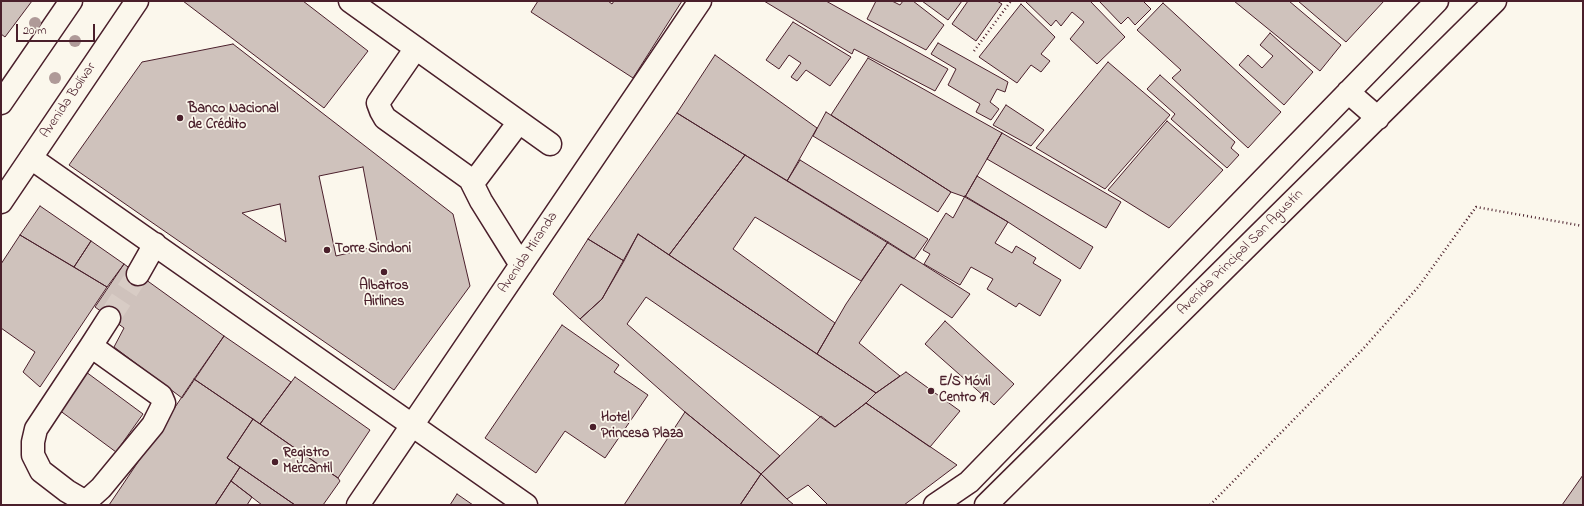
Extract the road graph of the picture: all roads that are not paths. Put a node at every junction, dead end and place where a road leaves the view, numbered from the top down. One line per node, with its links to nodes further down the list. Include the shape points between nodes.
1 (71, 1): 9 (street)
2 (137, 1): 13 (street, Avenida Bolívar)
3 (350, 1): 7 (street)
4 (700, 1): 19 (street, Avenida Miranda)
5 (1437, 1): 8 (street)
6 (1496, 1): 10 (street, Avenida Principal San Agustín)
7 (416, 48): 11 (street); 14 (street, via 378,103 381,111 385,118)
8 (1348, 92): 10 (street); 16 (street)
9 (1, 104)
10 (1378, 118): 18 (street, Avenida Principal San Agustín)
11 (519, 122): 12 (street); 14 (street, via 476,179)
12 (550, 144)
13 (31, 158): 15 (street, Avenida Bolívar); 17 (street)
14 (470, 179): 19 (street)
15 (1, 202)
16 (1222, 222): 18 (street); 26 (street, via 969,482)
17 (155, 244): 20 (street); 23 (street)
18 (1247, 247): 27 (street, Avenida Principal San Agustín)
19 (521, 265): 23 (street, Avenida Miranda)
20 (138, 274)
21 (109, 318): 22 (street)
22 (91, 346): 22 (street, via 161,396 164,403 153,425 101,488 84,501 41,471 33,455 33,442 36,429)
23 (413, 424): 24 (street, Avenida Miranda); 25 (street)
24 (358, 505)
25 (526, 505)
26 (935, 505)
27 (986, 505)

